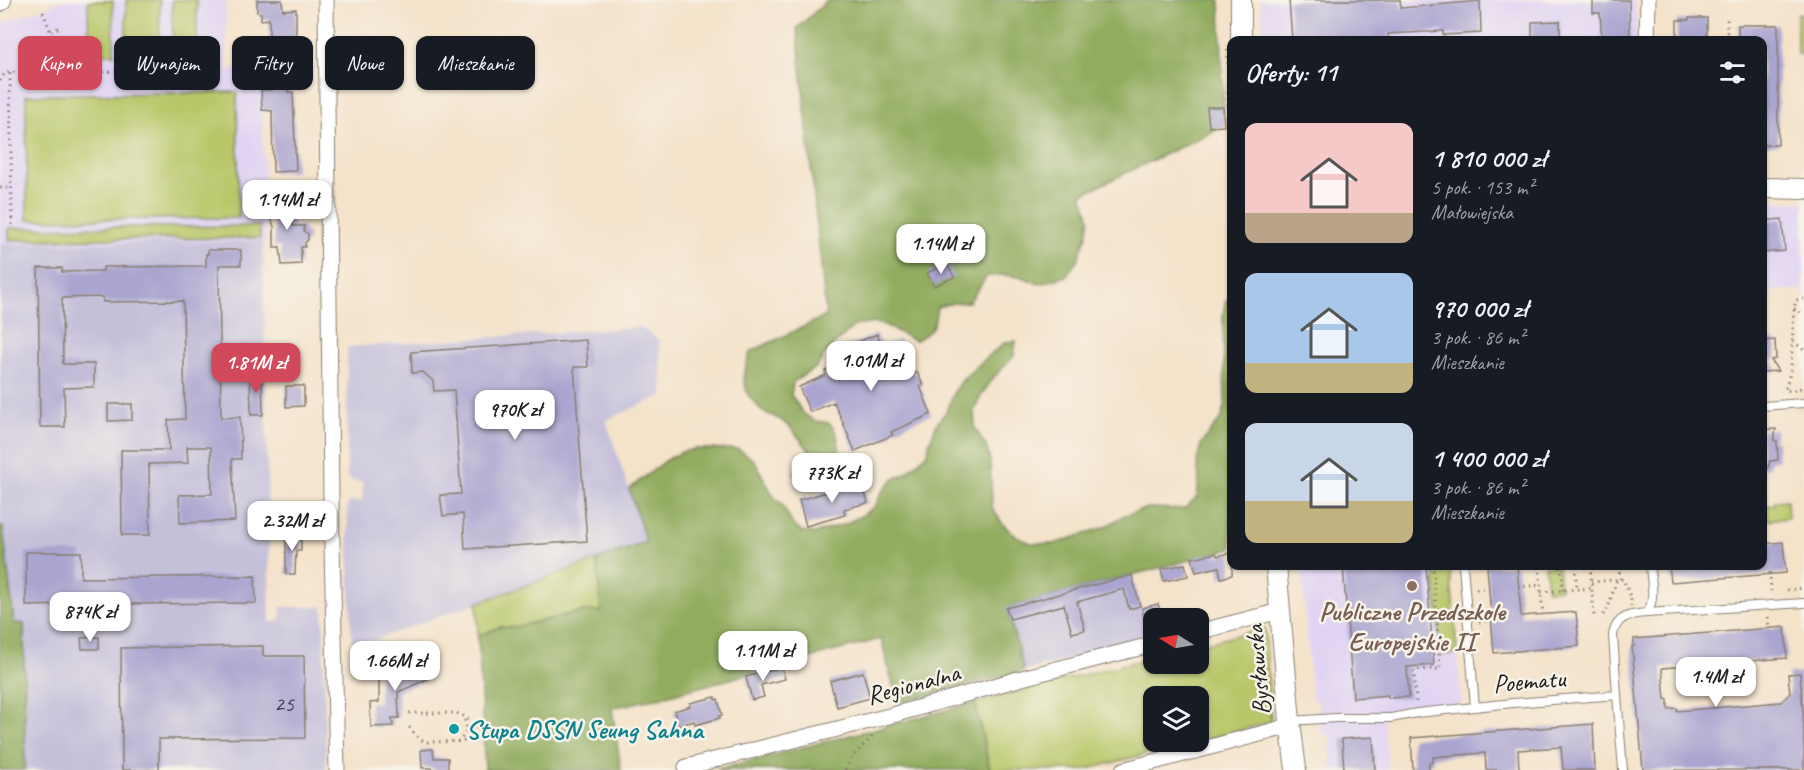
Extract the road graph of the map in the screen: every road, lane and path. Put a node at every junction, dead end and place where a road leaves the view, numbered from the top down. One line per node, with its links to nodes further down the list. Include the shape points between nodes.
1 (326, 0): 73 (street)
2 (1240, 0): 10 (street)
3 (1648, 0): 11 (street)
4 (44, 12): 7 (path)
5 (1727, 15): 8 (path)
6 (62, 26): 7 (path)
7 (51, 31): 9 (path)
8 (1727, 33)
9 (53, 36)
10 (1235, 36)
11 (1647, 36)
12 (10, 72): 13 (path); 14 (path, via 5,72); 16 (path)
13 (18, 72)
14 (0, 81)
15 (0, 188): 16 (path)
16 (11, 188): 19 (path)
17 (1767, 188): 18 (street)
18 (1804, 189)
19 (12, 225)
20 (1804, 299): 21 (path, via 1796,300)
21 (1794, 309): 22 (path); 23 (path)
22 (1804, 315)
23 (1792, 341): 24 (path); 25 (path, via 1791,370 1785,390)
24 (1804, 350)
25 (1804, 387)
26 (1804, 403): 27 (lane)
27 (1767, 406)
28 (1276, 570): 53 (street, Bysławska)
29 (1433, 570): 67 (path, via 1440,669 1414,670)
30 (1463, 570): 45 (lane)
31 (1539, 570): 40 (path)
32 (1561, 570): 48 (path)
33 (1575, 570): 46 (path)
34 (1590, 570): 39 (path)
35 (1619, 570): 38 (path)
36 (1650, 570): 54 (lane, via 1652,600)
37 (1770, 572): 49 (path)
38 (1618, 579): 39 (path); 52 (path, via 1623,579); 56 (path)
39 (1591, 582): 43 (path)
40 (1541, 585): 41 (path); 50 (path)
41 (1518, 587)
42 (1490, 588): 45 (path)
43 (1592, 588): 46 (path); 58 (path)
44 (1804, 588): 47 (path)
45 (1465, 590): 60 (lane)
46 (1577, 590): 48 (path)
47 (1787, 590)
48 (1563, 591): 50 (path)
49 (1771, 591)
50 (1541, 592): 55 (path)
51 (1804, 603): 54 (lane)
52 (1631, 610)
53 (1280, 611): 62 (street); 70 (street, Bysławska)
54 (1647, 613): 64 (lane, via 1625,616 1614,627)
55 (1543, 615)
56 (1603, 615)
57 (1768, 615): 61 (path)
58 (1594, 616)
59 (1495, 621): 60 (path)
60 (1468, 623): 65 (lane)
61 (1769, 628)
62 (1209, 629)
63 (1143, 647): 69 (street, Regionalna)
64 (1617, 695): 65 (lane, Poematu); 78 (lane)
65 (1475, 707): 67 (lane, Poematu)
66 (409, 713): 68 (path)
67 (1417, 713): 70 (lane, Poematu)
68 (462, 715): 72 (path, via 465,733); 72 (path, via 473,722 480,741)
69 (893, 716): 74 (street, Regionalna, via 686,767); 75 (path, via 852,757)
70 (1290, 724): 76 (street); 77 (street, Bysławska)
71 (409, 727): 72 (path, via 425,742)
72 (456, 742)
73 (338, 770)
74 (687, 770)
75 (845, 770)
76 (1124, 770)
77 (1296, 770)
78 (1623, 770)

